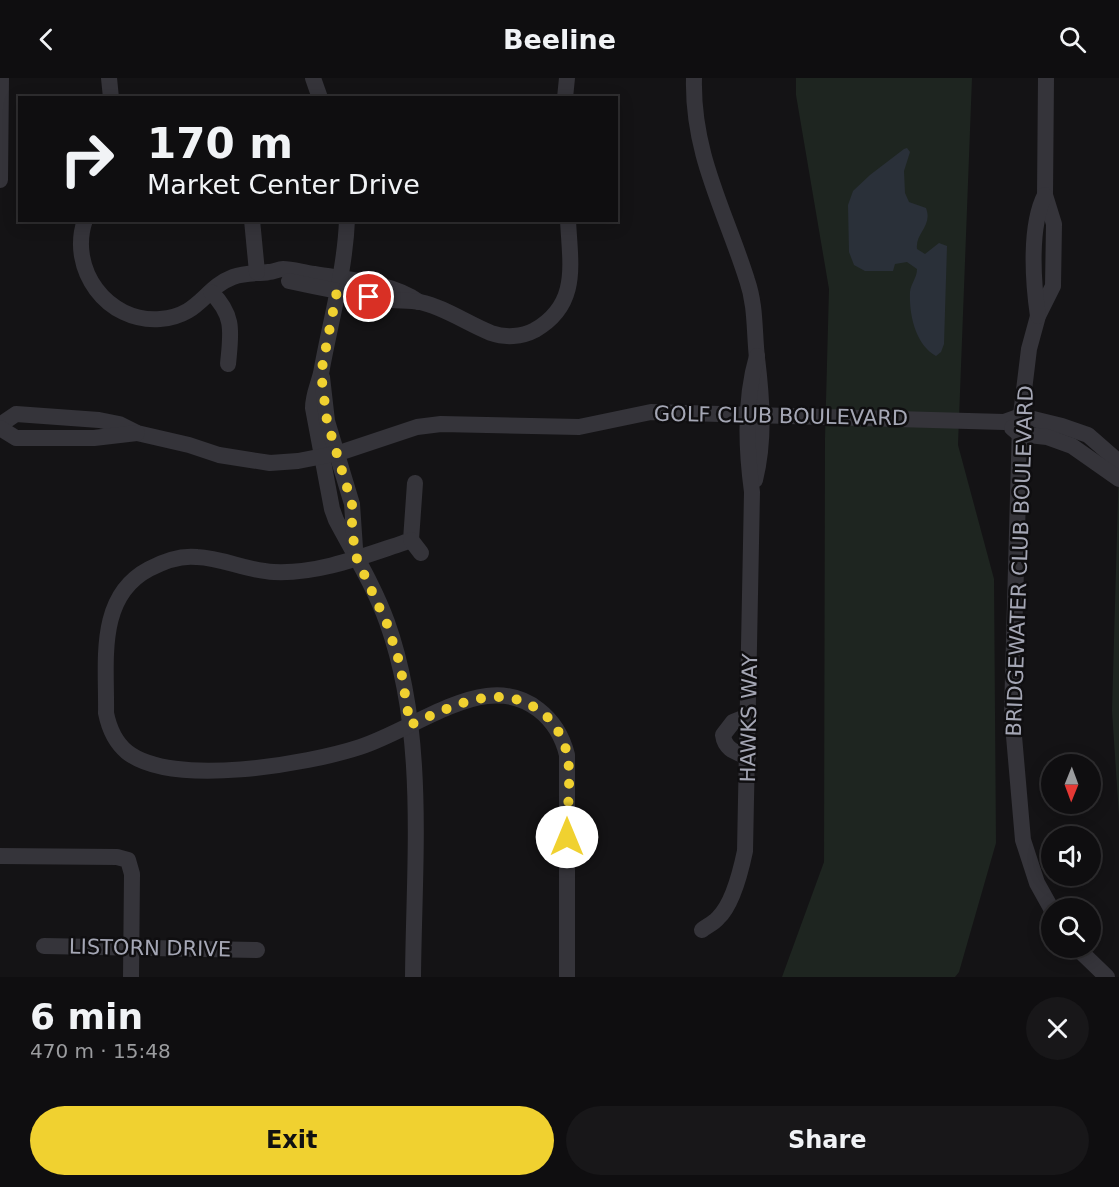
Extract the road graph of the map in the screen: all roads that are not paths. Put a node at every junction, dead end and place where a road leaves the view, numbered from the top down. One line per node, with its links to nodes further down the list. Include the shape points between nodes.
1 (1, 78): 10 (street)
2 (109, 78): 7 (street)
3 (313, 78): 8 (street)
4 (567, 78): 9 (street)
5 (694, 78): 20 (street, HAWKS WAY, via 701,154 748,284 755,316 757,356 750,382)
6 (1046, 78): 21 (street, BRIDGEWATER CLUB BOULEVARD, via 1045,195 1054,224 1053,286 1038,316)
7 (111, 96)
8 (319, 96)
9 (565, 96)
10 (0, 180)
11 (85, 222): 17 (street, via 81,246 85,270 99,294 123,312 148,319 175,316 197,305)
12 (252, 222): 15 (street)
13 (347, 222): 16 (street)
14 (568, 222): 16 (street, via 568,294 559,311 531,332 508,336 492,333 419,302 386,300)
15 (263, 272): 16 (street, via 280,279); 17 (street, via 234,276)
16 (338, 285): 19 (street)
17 (211, 292): 18 (street, via 229,317)
18 (228, 364)
19 (321, 373): 26 (street, via 327,421); 28 (street, via 313,396)
20 (755, 414): 22 (street, GOLF CLUB BOULEVARD); 26 (street, GOLF CLUB BOULEVARD, via 651,412 579,427 441,424 398,432); 35 (street, HAWKS WAY, via 760,454 752,492)
21 (1021, 416): 22 (street, GOLF CLUB BOULEVARD); 25 (street, BRIDGEWATER CLUB BOULEVARD); 27 (street, via 1088,435)
22 (1004, 422): 25 (street)
23 (0, 426): 24 (street, GOLF CLUB BOULEVARD, via 18,438 94,438); 24 (street, GOLF CLUB BOULEVARD, via 16,414 119,424)
24 (137, 433): 28 (street, GOLF CLUB BOULEVARD, via 251,461 288,462)
25 (1019, 434): 27 (street); 39 (street, BRIDGEWATER CLUB BOULEVARD, via 1012,713 1023,840)
26 (339, 453): 28 (street, GOLF CLUB BOULEVARD); 32 (street)
27 (1099, 454): 29 (street); 30 (street, via 1108,474)
28 (321, 457): 33 (street)
29 (1119, 462)
30 (1119, 479)
31 (415, 483): 34 (street, via 416,547)
32 (350, 495): 33 (street); 34 (street)
33 (330, 499): 34 (street, via 336,520)
34 (357, 559): 36 (street, via 387,624 400,664); 36 (street, via 308,570 273,572 186,556 143,572 125,587 108,624 108,723 127,752 146,762 165,767 223,770 272,767 332,755)
35 (748, 716): 37 (street, HAWKS WAY); 37 (street, via 733,722 723,735 730,750)
36 (410, 725): 46 (street, via 415,778); 47 (street, via 473,699 496,696 526,702 557,729 568,760)
37 (748, 757): 40 (street, HAWKS WAY, via 747,828 741,870 719,918)
38 (0, 856): 42 (street, via 129,860)
39 (1045, 898)
40 (702, 930)
41 (44, 946): 42 (street, LISTORN DRIVE)
42 (131, 947): 43 (street, LISTORN DRIVE); 45 (street)
43 (257, 950)
44 (1087, 958): 48 (street)
45 (131, 977)
46 (413, 977)
47 (567, 977)
48 (1107, 977)

